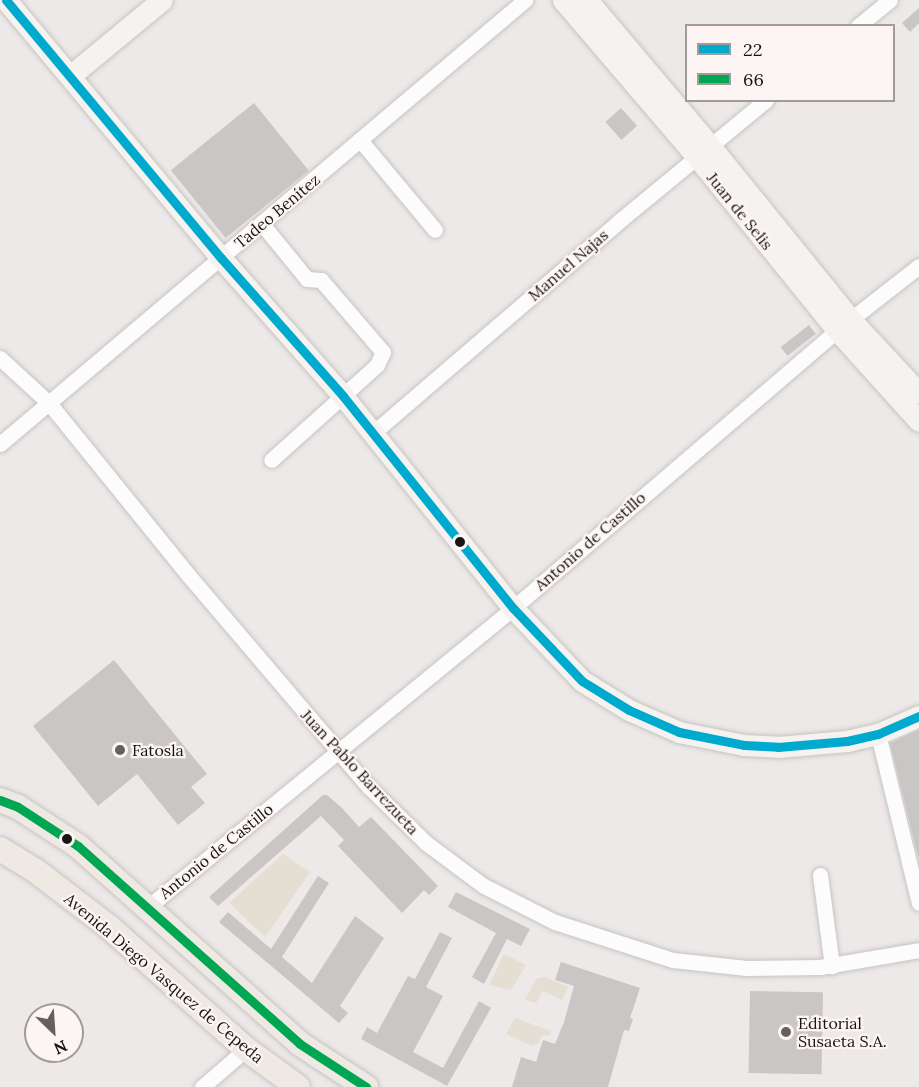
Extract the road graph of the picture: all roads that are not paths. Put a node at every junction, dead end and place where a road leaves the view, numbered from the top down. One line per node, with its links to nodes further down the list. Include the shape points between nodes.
1 (6, 0): 8 (street)
2 (162, 0): 8 (street)
3 (525, 0): 10 (street, Tadeo Benítez)
4 (563, 0): 11 (street, Juan de Selis)
5 (587, 0): 11 (street, Juan de Selis)
6 (890, 0): 7 (street)
7 (860, 24)
8 (70, 76): 14 (street)
9 (764, 102): 11 (street, Manuel Najas)
10 (360, 140): 12 (street, Tadeo Benítez); 13 (street)
11 (703, 152): 16 (street, Juan de Selis); 22 (street, Manuel Najas)
12 (262, 224): 14 (street, Tadeo Benítez); 19 (street, via 307,279 321,280 381,348 380,361)
13 (435, 230)
14 (221, 258): 19 (street); 20 (street, Tadeo Benítez)
15 (919, 266): 16 (street, Antonio de Castillo)
16 (844, 325): 18 (street, Juan de Selis); 21 (street, Juan de Selis); 25 (street, Antonio de Castillo)
17 (0, 358): 20 (street, Juan Pablo Barrezueta)
18 (919, 393)
19 (343, 396): 22 (street); 24 (street)
20 (49, 403): 23 (street, Tadeo Benítez); 28 (street, Juan Pablo Barrezueta)
21 (919, 421)
22 (373, 433): 25 (street)
23 (0, 444)
24 (271, 460)
25 (513, 608): 27 (street, via 582,681 629,710 679,732 744,745 778,747); 28 (street, Antonio de Castillo)
26 (919, 716): 27 (street)
27 (878, 734): 34 (street)
28 (337, 751): 35 (street, Antonio de Castillo); 37 (street, Juan Pablo Barrezueta, via 426,843 484,886 555,922 673,960 747,968)
29 (0, 800): 35 (main road, via 68,837)
30 (0, 849): 32 (main road, Avenida Diego Vasquez de Cepeda)
31 (0, 859): 32 (main road)
32 (36, 871): 38 (main road, Avenida Diego Vasquez de Cepeda, via 109,927)
33 (820, 874): 37 (street)
34 (919, 903)
35 (148, 907): 41 (main road, via 300,1044)
36 (919, 950): 37 (street, Juan Pablo Barrezueta)
37 (832, 966)
38 (246, 1049): 39 (street); 40 (main road, Avenida Diego Vasquez de Cepeda)
39 (202, 1087)
40 (298, 1087)
41 (366, 1087)

